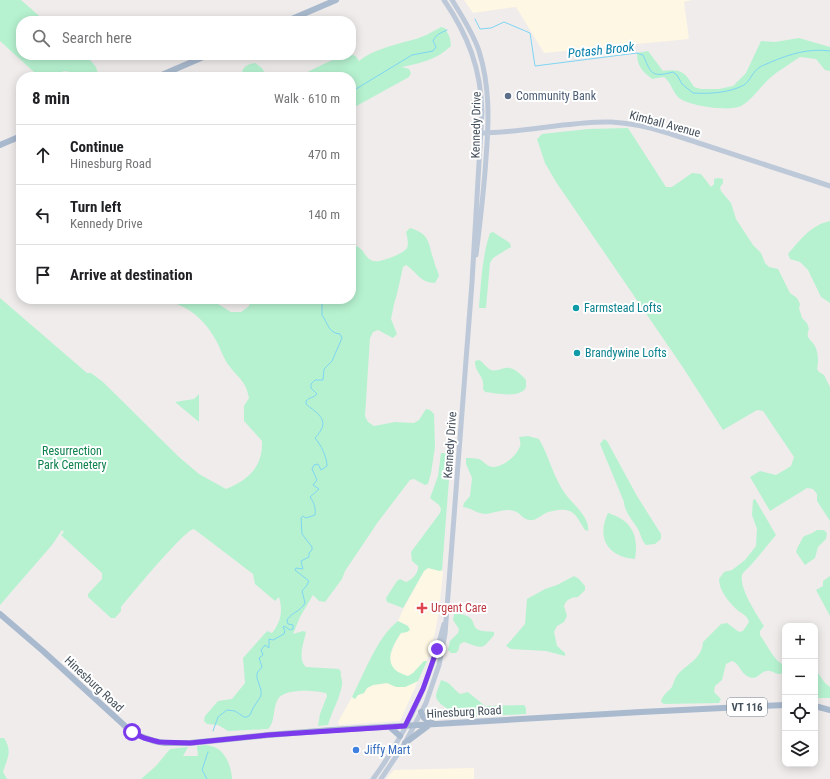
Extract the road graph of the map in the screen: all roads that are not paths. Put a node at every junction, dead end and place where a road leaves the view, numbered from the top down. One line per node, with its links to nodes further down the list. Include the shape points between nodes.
1 (336, 0): 6 (main road)
2 (444, 0): 4 (main road, Kennedy Drive)
3 (452, 0): 5 (main road, Kennedy Drive)
4 (449, 8): 5 (main road); 9 (main road, Kennedy Drive, via 460,23 476,65 481,99)
5 (458, 9): 10 (main road, Kennedy Drive, via 476,44 486,78)
6 (298, 16)
7 (196, 60): 8 (main road)
8 (169, 72)
9 (481, 133): 10 (main road, Kimball Avenue); 14 (main road, Kennedy Drive)
10 (488, 133): 13 (main road, Kimball Avenue, via 593,123 636,124); 14 (main road, Kennedy Drive)
11 (16, 138): 12 (main road)
12 (0, 145)
13 (830, 186)
14 (472, 282): 15 (main road, Kennedy Drive)
15 (447, 610): 20 (main road, Kennedy Drive, via 439,665); 22 (main road, Kennedy Drive, via 428,676)
16 (0, 614): 24 (main road, Hinesburg Road / VT 116, via 125,726 154,741 190,743 268,735)
17 (782, 705): 21 (main road, Hinesburg Road / VT 116)
18 (818, 707): 19 (main road)
19 (830, 710)
20 (421, 712): 21 (main road); 23 (main road, Kennedy Drive)
21 (432, 724): 23 (main road, Hinesburg Road / VT 116); 26 (main road)
22 (405, 726): 23 (main road, Hinesburg Road / VT 116); 24 (main road, Hinesburg Road / VT 116); 25 (main road, Kennedy Drive)
23 (414, 726): 26 (main road, Kennedy Drive)
24 (390, 728): 25 (main road)
25 (400, 736): 27 (main road, Kennedy Drive)
26 (405, 743): 28 (main road, Kennedy Drive)
27 (373, 779)
28 (381, 779)

